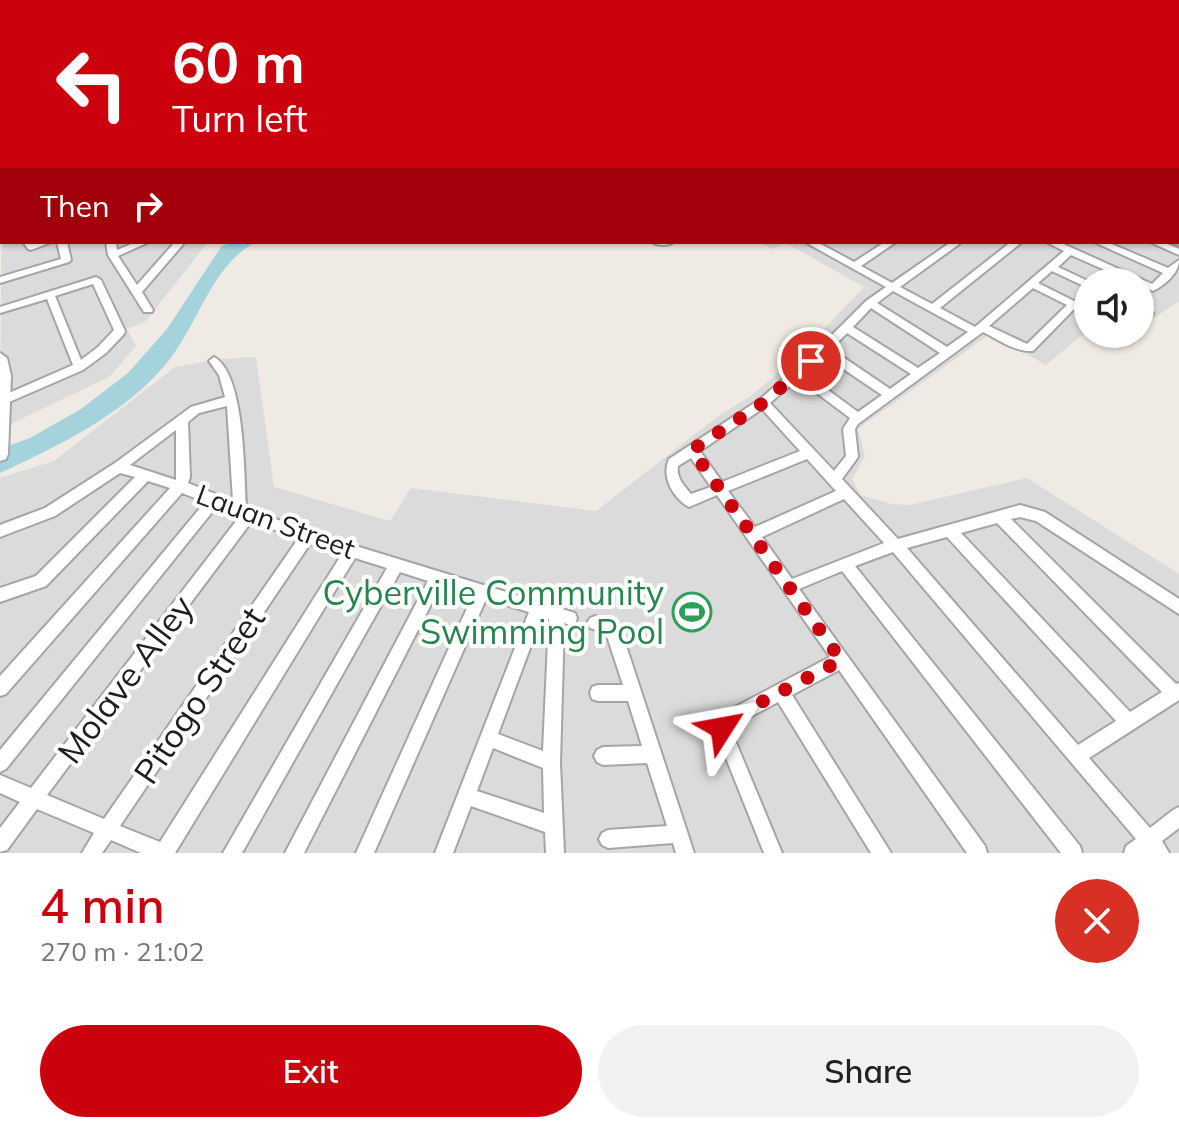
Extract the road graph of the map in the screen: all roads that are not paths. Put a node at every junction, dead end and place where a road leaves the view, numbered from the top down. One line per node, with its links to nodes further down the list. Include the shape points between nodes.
1 (62, 244): 21 (street, via 66,260)
2 (111, 244): 14 (street)
3 (139, 244): 14 (street)
4 (178, 244): 25 (street)
5 (888, 244): 16 (street)
6 (954, 244): 23 (street)
7 (1055, 244): 12 (street)
8 (1104, 244): 19 (street)
9 (1160, 244): 13 (street)
10 (826, 245): 16 (street)
11 (1012, 245): 29 (street)
12 (1070, 251): 17 (street); 18 (street)
13 (1179, 252)
14 (113, 255): 25 (street)
15 (1179, 263): 19 (street)
16 (855, 266): 23 (street)
17 (1051, 267): 20 (street); 22 (street)
18 (1108, 268)
19 (1171, 273): 24 (street)
20 (1074, 278)
21 (0, 280)
22 (1032, 284): 28 (street); 33 (street)
23 (893, 286): 27 (street); 29 (street)
24 (1154, 287)
25 (137, 291): 31 (street)
26 (50, 295): 30 (street); 38 (street); 38 (street, via 96,280 120,331)
27 (870, 303): 32 (street); 35 (street)
28 (1073, 305): 33 (street, via 1029,348)
29 (934, 308): 33 (street)
30 (0, 310)
31 (148, 310)
32 (846, 327): 34 (street); 40 (street)
33 (979, 329): 35 (street)
34 (824, 350): 39 (street); 41 (street)
35 (948, 353): 40 (street)
36 (0, 358): 43 (street, via 6,375)
37 (214, 361): 42 (street)
38 (79, 367): 43 (street)
39 (798, 373): 44 (street); 45 (street)
40 (919, 374): 41 (street)
41 (891, 395): 45 (street)
42 (232, 400): 46 (street, via 195,410); 57 (street)
43 (1, 402): 49 (street)
44 (763, 403): 47 (street); 48 (street)
45 (858, 418): 52 (street, via 849,429 852,457)
46 (182, 421): 50 (street); 53 (street)
47 (692, 450): 54 (street); 54 (street, via 673,463 671,477 689,501)
48 (809, 453): 52 (street); 54 (street)
49 (0, 454)
50 (119, 467): 51 (street, Lauan Street); 59 (street, via 50,512)
51 (145, 476): 53 (street, Lauan Street); 70 (street, via 41,581)
52 (834, 480): 55 (street)
53 (180, 486): 56 (street, Lauan Street); 75 (street)
54 (720, 490): 61 (street)
55 (845, 493): 61 (street); 63 (street)
56 (214, 500): 57 (street, Lauan Street); 85 (street)
57 (245, 512): 62 (street, Lauan Street); 89 (street, Molave Alley)
58 (1000, 517): 60 (street); 71 (street, via 1020,511 1040,516); 76 (street)
59 (0, 531)
60 (951, 532): 63 (street); 80 (street)
61 (752, 535): 68 (street)
62 (307, 537): 64 (street, Lauan Street); 92 (street, Pitogo Street)
63 (897, 547): 66 (street); 84 (street)
64 (353, 549): 65 (street, Lauan Street); 98 (street)
65 (397, 564): 67 (street, Lauan Street); 99 (street)
66 (846, 565): 68 (street); 108 (street)
67 (437, 577): 69 (street, Lauan Street); 100 (street)
68 (789, 587): 74 (street)
69 (482, 591): 72 (street, Lauan Street); 101 (street)
70 (0, 595)
71 (1179, 607)
72 (538, 608): 81 (street); 86 (street, Lauan Street, via 564,617)
73 (595, 623): 78 (street, via 612,627)
74 (841, 660): 79 (street); 107 (street)
75 (0, 688)
76 (1177, 692): 80 (street)
77 (598, 693): 78 (street)
78 (632, 693): 82 (street)
79 (781, 693): 105 (street, via 724,722 722,728); 106 (street)
80 (1129, 723): 84 (street)
81 (488, 738): 86 (street); 88 (street)
82 (651, 754): 83 (street); 93 (street)
83 (603, 756)
84 (1077, 756): 96 (street)
85 (0, 763)
86 (551, 763): 91 (street)
87 (0, 784): 89 (street)
88 (466, 796): 91 (street); 102 (street)
89 (34, 798): 92 (street); 95 (street, Molave Alley)
90 (1179, 816): 96 (street)
91 (555, 826): 103 (street)
92 (107, 829): 97 (street, Pitogo Street); 98 (street)
93 (677, 834): 94 (street); 104 (street)
94 (608, 839)
95 (0, 843)
96 (1155, 847): 109 (street)
97 (91, 853)
98 (164, 853)
99 (232, 853)
100 (294, 853)
101 (365, 853)
102 (444, 853)
103 (555, 853)
104 (685, 853)
105 (773, 853)
106 (882, 853)
107 (978, 853)
108 (1073, 853)
109 (1133, 853)

